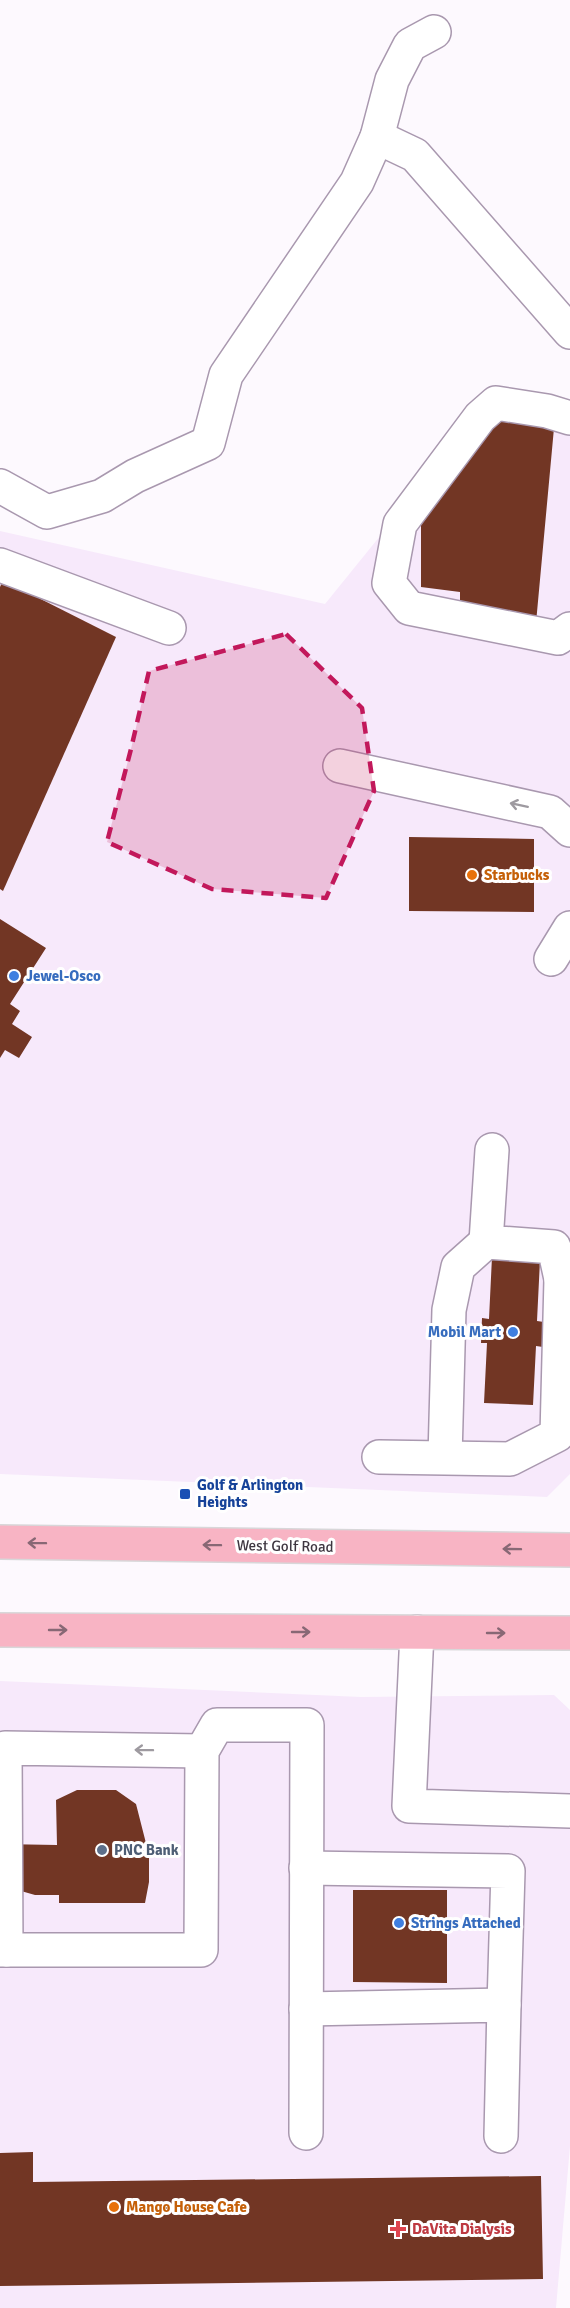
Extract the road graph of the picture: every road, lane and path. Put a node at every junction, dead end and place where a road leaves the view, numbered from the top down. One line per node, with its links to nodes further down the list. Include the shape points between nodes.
1 (434, 32): 2 (street, via 410,45 392,80)
2 (376, 137): 3 (street, via 415,155); 5 (street, via 357,182 226,375 208,443 135,476 102,496 47,512)
3 (570, 332)
4 (570, 418): 8 (street, via 496,403 480,417 400,524 389,584 409,608 558,638)
5 (0, 486)
6 (0, 566): 7 (street)
7 (169, 628)
8 (570, 629)
9 (340, 766): 10 (street, one-way to 9, via 550,812)
10 (570, 830)
11 (570, 928): 12 (street)
12 (551, 959)
13 (492, 1150): 14 (street)
14 (486, 1242): 15 (street, via 554,1247); 17 (street, via 459,1267 449,1310)
15 (565, 1279): 17 (street, via 557,1435 510,1459)
16 (379, 1457): 17 (street)
17 (445, 1458)
18 (0, 1542): 19 (main road, West Golf Road, one-way to 18)
19 (570, 1550)
20 (0, 1630): 21 (main road, one-way to 21)
21 (417, 1632): 22 (main road, one-way to 22); 24 (street, via 409,1806)
22 (570, 1634)
23 (202, 1751): 25 (street, via 217,1725 307,1725); 26 (street, via 201,1950); 26 (street, one-way to 26, via 4,1748)
24 (570, 1811)
25 (306, 1868): 27 (street, via 508,1870); 28 (street)
26 (3, 1950)
27 (504, 2005): 28 (street); 30 (street)
28 (306, 2009): 29 (street)
29 (306, 2133)
30 (501, 2136)

